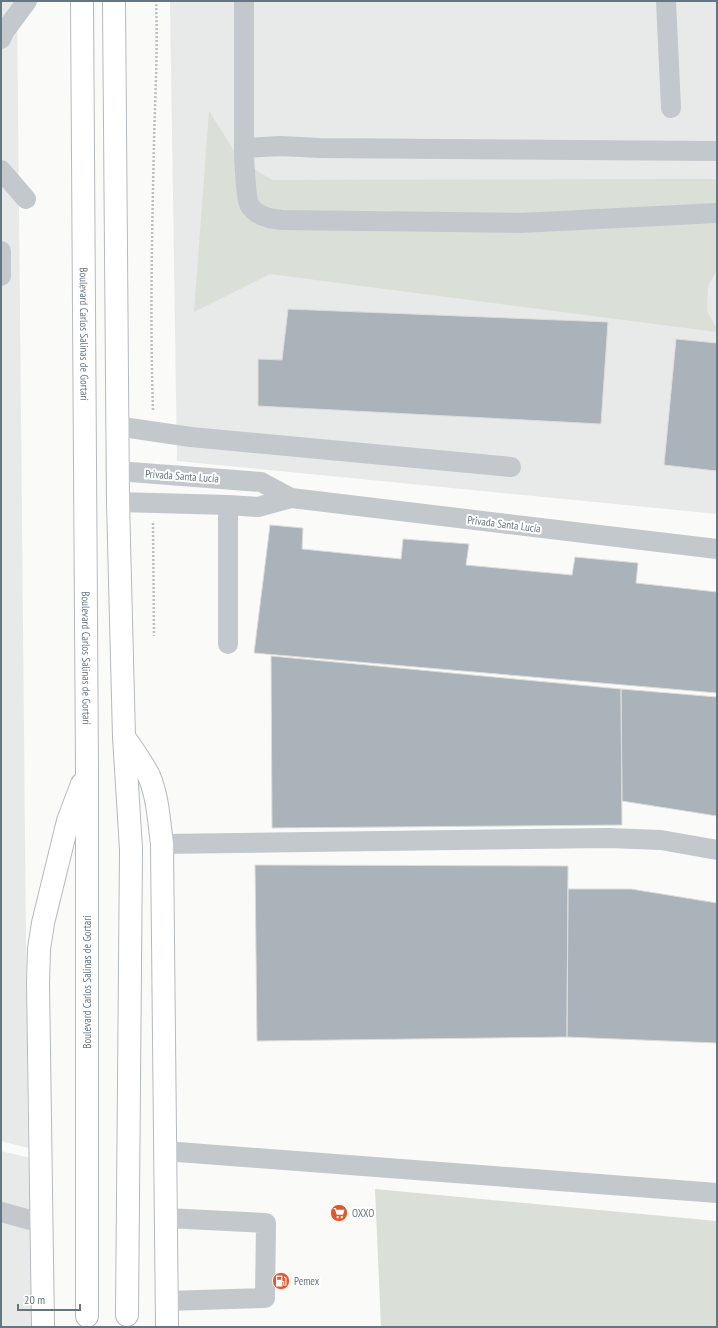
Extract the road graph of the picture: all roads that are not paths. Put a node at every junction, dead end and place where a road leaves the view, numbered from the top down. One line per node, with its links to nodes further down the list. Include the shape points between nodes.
1 (26, 1): 6 (lane)
2 (82, 1): 24 (main road, Boulevard Carlos Salinas de Gortari)
3 (114, 1): 15 (main road)
4 (244, 1): 8 (lane)
5 (666, 1): 7 (lane)
6 (1, 39)
7 (671, 108)
8 (244, 148): 9 (lane, via 280,146); 12 (lane, via 248,204 269,218 282,220 520,223)
9 (717, 151)
10 (1, 170): 11 (lane)
11 (26, 199)
12 (717, 214)
13 (1, 251): 14 (lane)
14 (1, 276)
15 (116, 426): 16 (lane, via 191,437); 17 (main road)
16 (512, 467)
17 (117, 471): 18 (lane, Privada Santa Lucía, via 261,482); 19 (main road)
18 (291, 498): 20 (lane, Privada Santa Lucía, via 258,508); 21 (lane, Privada Santa Lucía)
19 (118, 502): 20 (lane, Privada Santa Lucía); 23 (main road)
20 (228, 505): 22 (lane)
21 (717, 549)
22 (228, 644)
23 (124, 737): 25 (main road, via 142,761 150,778 155,793); 33 (main road, via 132,849)
24 (87, 772): 31 (main road, via 68,821 39,949); 34 (main road, Boulevard Carlos Salinas de Gortari)
25 (162, 844): 26 (lane, via 608,838 661,840); 27 (main road)
26 (717, 850)
27 (165, 1151): 28 (lane); 30 (main road)
28 (717, 1193)
29 (1, 1212): 31 (lane)
30 (166, 1218): 32 (main road); 32 (lane, via 266,1223 265,1298)
31 (41, 1223): 35 (main road)
32 (167, 1301): 36 (main road)
33 (127, 1315)
34 (87, 1316)
35 (42, 1327)
36 (167, 1327)

